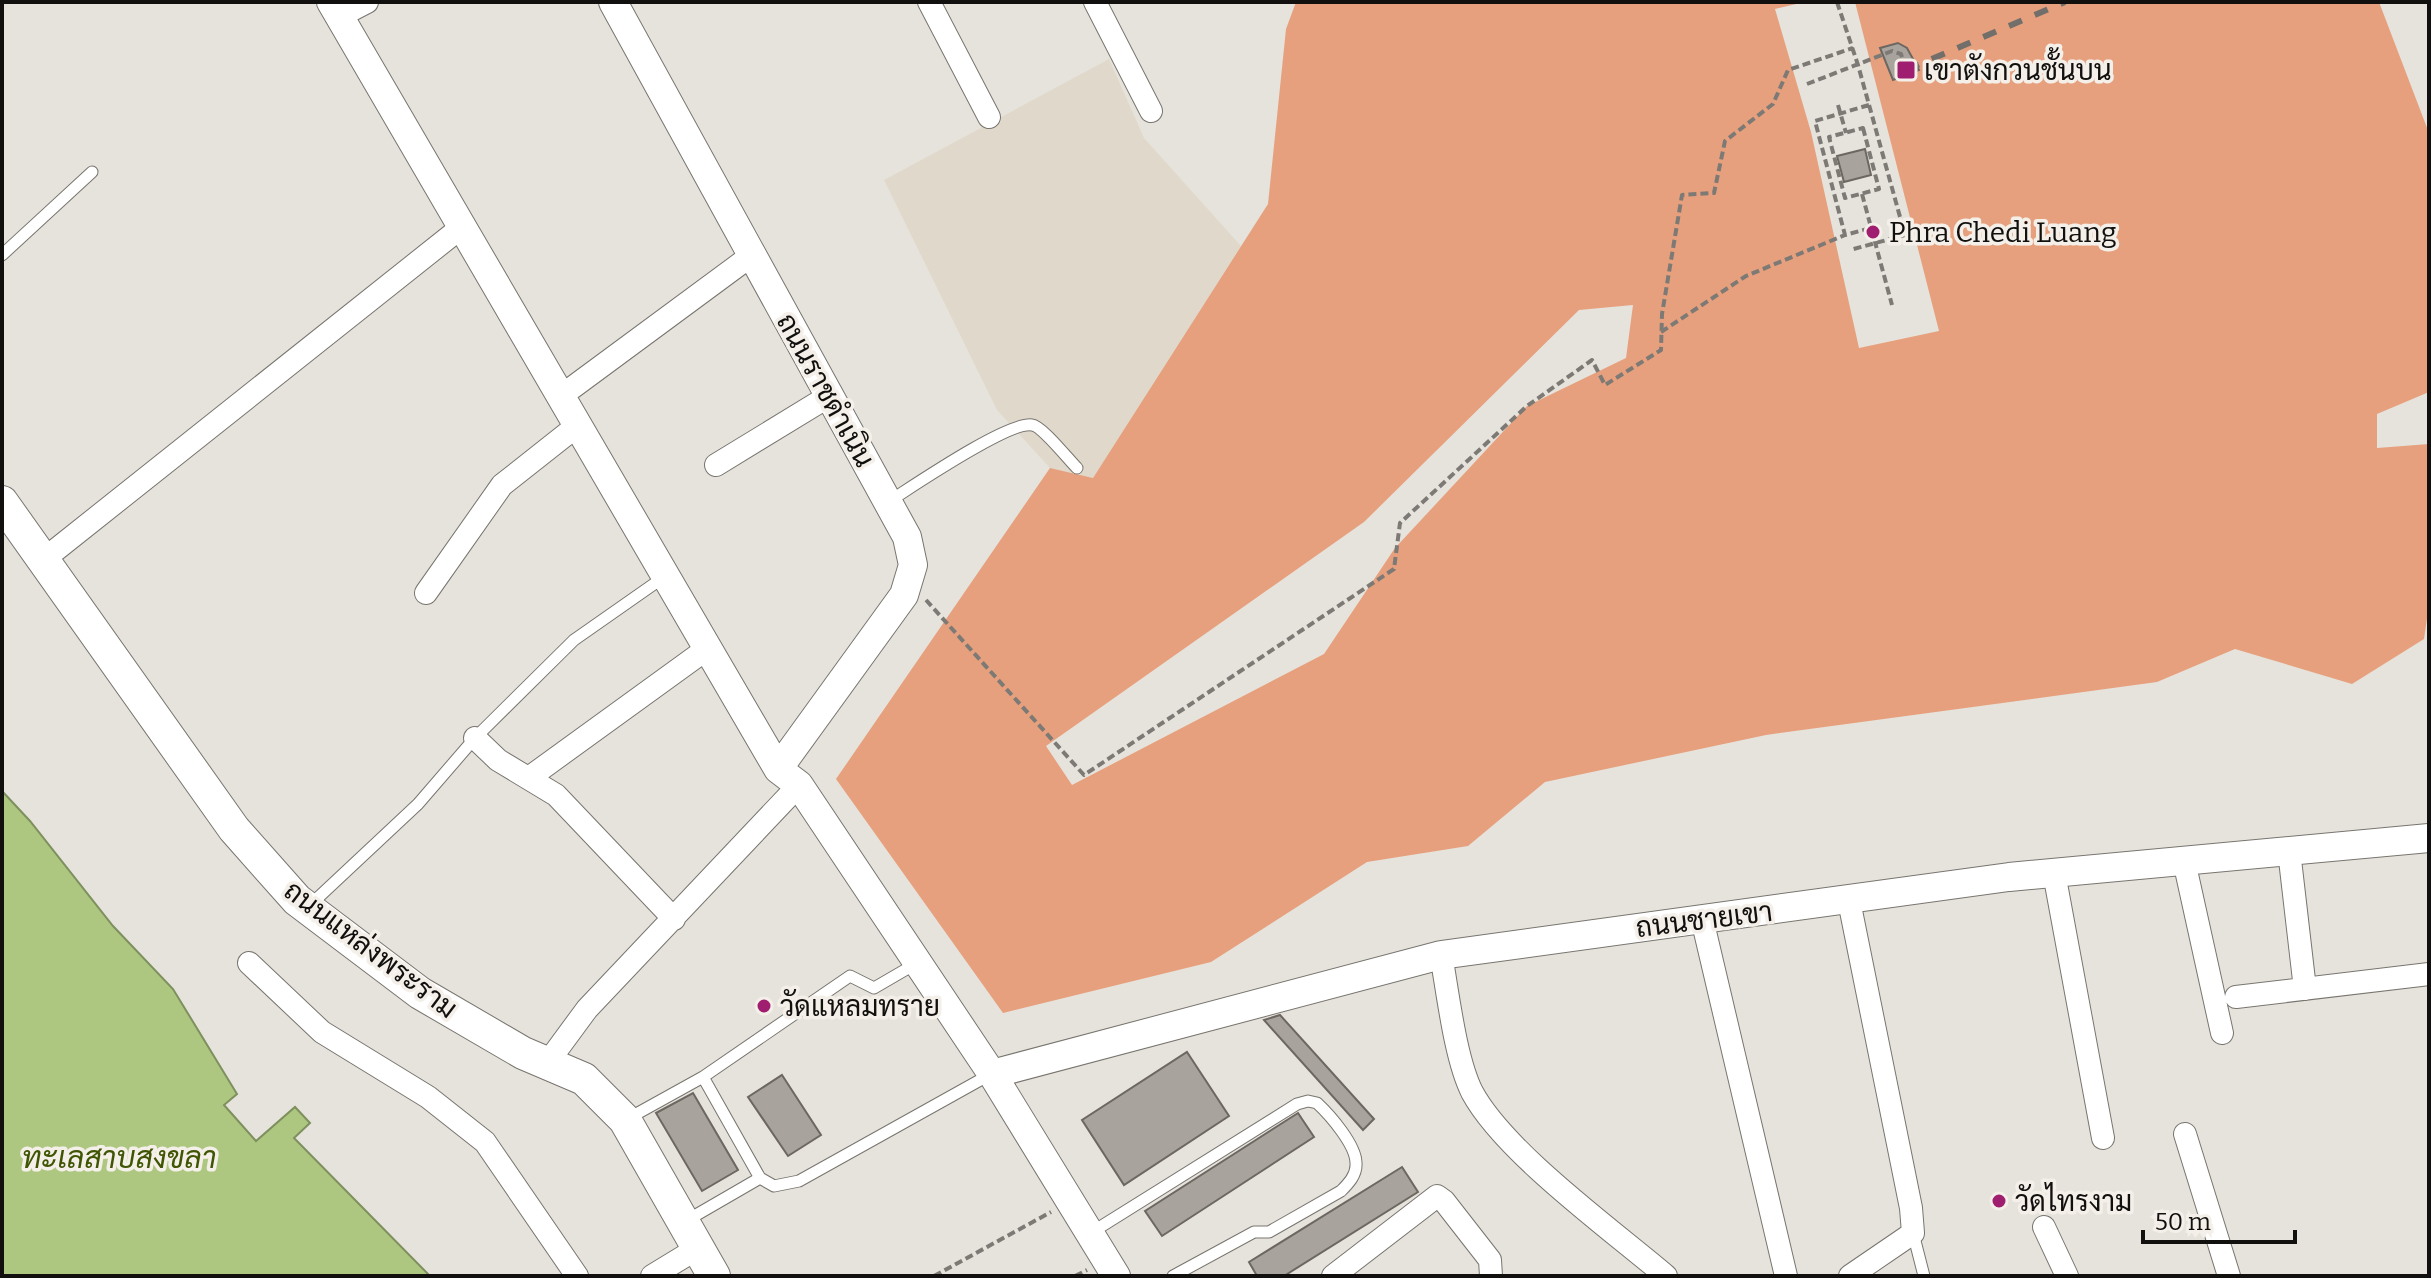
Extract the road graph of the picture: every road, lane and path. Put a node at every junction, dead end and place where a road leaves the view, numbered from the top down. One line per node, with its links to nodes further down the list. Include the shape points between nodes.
1 (367, 2): 6 (street)
2 (613, 2): 27 (street, ถนนราชดำเนิน)
3 (929, 2): 15 (street)
4 (1095, 2): 13 (street)
5 (1837, 2): 7 (path)
6 (336, 9): 21 (street)
7 (1853, 48): 8 (path); 29 (path, via 1788,70 1773,104 1725,141 1714,193 1682,195)
8 (1858, 65): 9 (path, via 1892,51 1901,54); 10 (path); 12 (path)
9 (1906, 70)
10 (1807, 84)
11 (1838, 105): 14 (path)
12 (1869, 105): 14 (path); 17 (path)
13 (1151, 111)
14 (1840, 114): 16 (path); 23 (path, via 1815,121)
15 (989, 117)
16 (1846, 133): 18 (path, via 1863,128); 20 (path, via 1829,137 1845,198)
17 (1883, 155): 18 (path); 24 (path, via 1905,235)
18 (1871, 159): 20 (path, via 1879,189)
19 (92, 172): 26 (lane)
20 (1862, 194): 22 (path)
21 (463, 226): 30 (street); 37 (street)
22 (1871, 228): 23 (path); 24 (path)
23 (1845, 235): 29 (path, via 1746,276)
24 (1876, 243): 25 (path); 28 (path)
25 (1850, 250)
26 (2, 255)
27 (752, 255): 30 (street); 31 (street, ถนนราชดำเนิน)
28 (1892, 305)
29 (1661, 332): 39 (path, via 1661,350 1605,385 1592,360 1527,406 1400,523 1394,569 1084,775)
30 (561, 396): 32 (street)
31 (829, 396): 33 (street); 36 (street, ถนนราชดำเนิน)
32 (578, 425): 38 (street); 40 (street, via 502,485)
33 (716, 465)
34 (1077, 468): 36 (lane, via 1037,426 1027,425 980,445)
35 (2, 502): 37 (main road, ถนนแหล่งพระราม)
36 (888, 503): 39 (street, ถนนราชดำเนิน, via 907,537 913,565)
37 (43, 560): 50 (main road, ถนนแหล่งพระราม, via 234,829)
38 (666, 576): 41 (street); 42 (lane, via 574,640)
39 (908, 580): 44 (street, ถนนราชดำเนิน, via 904,595)
40 (426, 593)
41 (708, 648): 43 (street); 44 (street)
42 (475, 738): 43 (street, via 498,760); 50 (lane, via 418,804)
43 (530, 777): 51 (street, via 569,808)
44 (788, 777): 51 (street); 54 (street)
45 (2429, 838): 46 (street, ถนนชายเขา)
46 (2289, 851): 47 (street, ถนนชายเขา); 57 (street)
47 (2184, 861): 48 (street, ถนนชายเขา); 59 (street)
48 (2054, 873): 49 (street, ถนนชายเขา); 65 (street)
49 (1849, 901): 52 (street, ถนนชายเขา); 69 (street)
50 (308, 908): 60 (main road, ถนนแหล่งพระราม, via 420,993)
51 (674, 919): 60 (street, via 581,1015)
52 (1702, 919): 53 (street, ถนนชายเขา); 80 (street)
53 (1441, 955): 61 (street, ถนนชายเขา); 79 (street, via 1472,1091 1540,1169)
54 (917, 962): 61 (street); 62 (lane, via 874,988 850,976)
55 (249, 963): 72 (street, via 322,1032 428,1097 485,1142)
56 (2429, 974): 57 (street)
57 (2305, 989): 58 (street)
58 (2236, 997)
59 (2222, 1033)
60 (548, 1062): 63 (main road, ถนนแหล่งพระราม, via 584,1079)
61 (992, 1074): 66 (lane, via 799,1181 774,1186); 67 (street)
62 (703, 1077): 63 (lane); 66 (lane)
63 (625, 1120): 71 (main road, ถนนแหล่งพระราม)
64 (2185, 1134): 84 (street)
65 (2103, 1138)
66 (760, 1178): 71 (lane)
67 (1071, 1201): 70 (street); 74 (path)
68 (2044, 1227): 83 (street)
69 (1913, 1233): 81 (street); 82 (lane)
70 (1089, 1234): 75 (street); 76 (lane, via 1297,1104 1317,1103 1353,1150 1356,1168 1348,1183 1269,1232 1254,1232)
71 (699, 1249): 73 (street)
72 (577, 1276)
73 (652, 1276)
74 (934, 1276)
75 (1116, 1276)
76 (1173, 1276)
77 (1333, 1276): 78 (street, via 1437,1196 1490,1260)
78 (1491, 1276)
79 (1666, 1276)
80 (1786, 1276)
81 (1850, 1276)
82 (1924, 1276)
83 (2067, 1276)
84 (2229, 1276)

